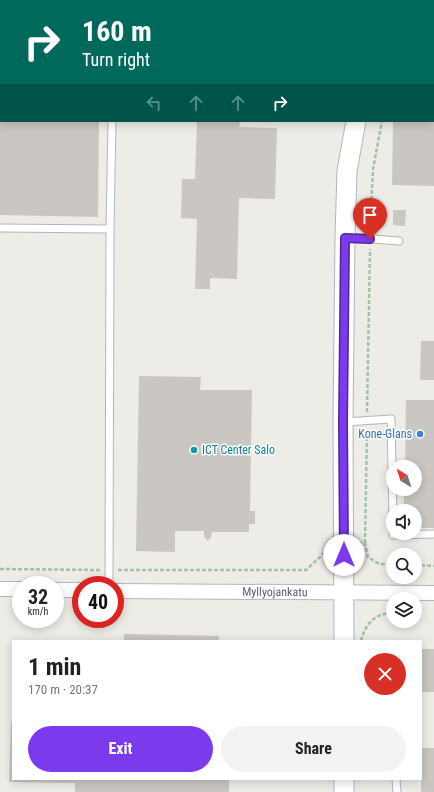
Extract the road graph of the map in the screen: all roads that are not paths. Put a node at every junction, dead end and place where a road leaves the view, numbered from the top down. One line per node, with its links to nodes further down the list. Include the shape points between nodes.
1 (112, 122): 4 (lane)
2 (356, 122): 5 (street, via 347,171)
3 (0, 228): 4 (lane)
4 (110, 229): 11 (lane)
5 (345, 238): 6 (lane); 7 (street)
6 (399, 241)
7 (343, 422): 8 (lane, via 391,419); 15 (street)
8 (393, 504)
9 (422, 534): 10 (lane)
10 (434, 534)
11 (109, 576)
12 (0, 589): 13 (street)
13 (12, 589)
14 (124, 591): 15 (street, Myllyojankatu)
15 (343, 592): 16 (street, Myllyojankatu); 17 (street)
16 (434, 593)
17 (344, 640)
18 (344, 780): 20 (street)
19 (396, 780): 21 (lane)
20 (344, 792)
21 (397, 792)

